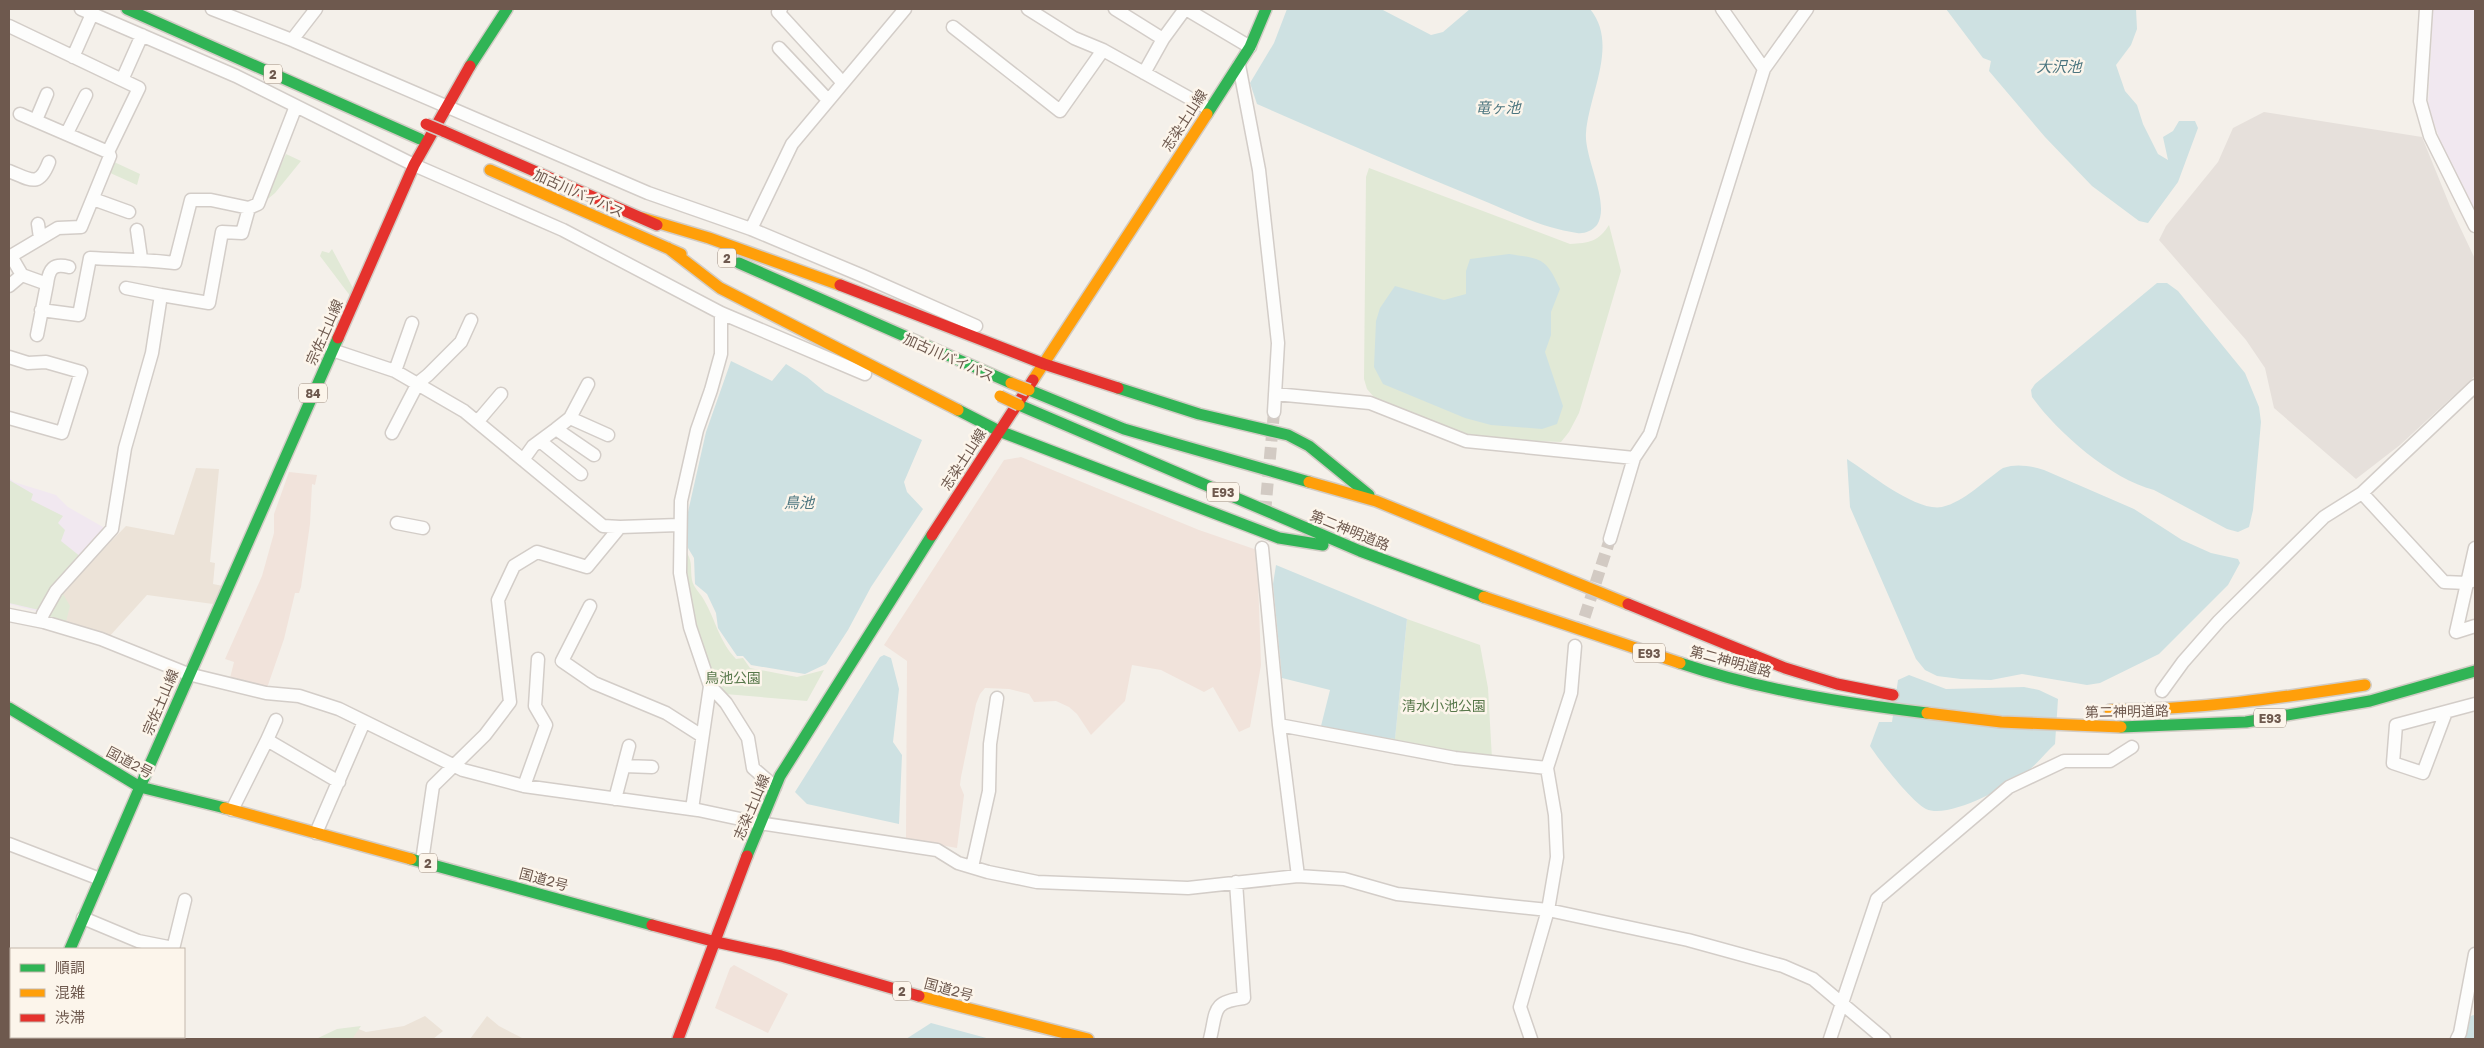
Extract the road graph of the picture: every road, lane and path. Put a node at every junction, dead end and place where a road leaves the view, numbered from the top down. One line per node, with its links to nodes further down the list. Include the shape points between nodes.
1 (127, 9): 39 (main road, 2)
2 (212, 9): 19 (street)
3 (316, 9): 19 (street)
4 (507, 9): 33 (main road, 宗佐土山線 / 84)
5 (781, 9): 28 (street, via 778,12)
6 (905, 9): 28 (street)
7 (1028, 9): 22 (street, via 1074,38)
8 (1115, 9): 18 (street)
9 (1186, 9): 18 (street); 20 (street)
10 (1722, 9): 25 (street)
11 (1807, 9): 25 (street)
12 (2426, 9): 50 (street, via 2420,101 2430,136)
13 (1263, 10): 20 (main road, 志染土山線)
14 (87, 11): 17 (street); 23 (street)
15 (9, 26): 23 (street)
16 (952, 27): 22 (street, via 1060,111)
17 (142, 35): 27 (street); 32 (street)
18 (1163, 39): 26 (street)
19 (292, 40): 33 (street)
20 (1250, 47): 24 (main road, 志染土山線)
21 (779, 48): 31 (street)
22 (1103, 50): 26 (street)
23 (73, 57): 27 (street)
24 (1239, 66): 34 (main road, 志染土山線); 79 (street, via 1259,170 1278,343)
25 (1764, 69): 91 (street, via 1650,434)
26 (1144, 73): 34 (street)
27 (122, 80): 40 (street, via 139,88)
28 (843, 83): 31 (street)
29 (47, 94): 36 (street)
30 (86, 95): 38 (street)
31 (828, 100): 51 (street, via 792,144)
32 (296, 106): 42 (street); 46 (street, via 258,204)
33 (445, 106): 42 (main road, 宗佐土山線 / 84); 51 (street, via 648,193)
34 (1209, 109): 71 (main road, 志染土山線)
35 (20, 114): 36 (street)
36 (36, 120): 38 (street)
37 (421, 122): 48 (main road, 加古川バイパス / 2, bridge)
38 (67, 133): 40 (street)
39 (435, 145)
40 (108, 152): 45 (street, via 110,156)
41 (49, 162): 44 (street, via 44,176 37,180)
42 (414, 165): 65 (street, via 564,230); 69 (main road, 宗佐土山線 / 84)
43 (480, 165): 54 (main road, 加古川バイパス / 2)
44 (9, 171)
45 (94, 199): 47 (street); 53 (street, via 81,227 58,228)
46 (249, 208): 56 (street, via 211,200 190,200 175,263); 63 (street, via 242,233 222,232 208,302)
47 (129, 212)
48 (642, 218): 71 (main road, via 709,238 837,284); 76 (main road, 加古川バイパス / 2, bridge)
49 (38, 224): 53 (street)
50 (2475, 226)
51 (751, 229): 71 (street, via 986,330)
52 (137, 230): 56 (street)
53 (40, 238): 55 (street)
54 (668, 248): 58 (main road, 加古川バイパス / 2); 86 (main road, via 720,288)
55 (10, 255): 59 (street)
56 (141, 258): 64 (street, via 90,258 79,315)
57 (69, 267): 60 (street, via 54,266 48,272)
58 (712, 268)
59 (22, 275): 60 (street); 61 (street)
60 (46, 284): 64 (street)
61 (9, 286)
62 (126, 288): 63 (street)
63 (161, 295): 107 (street, via 152,354 125,448 112,529 56,591)
64 (42, 310): 68 (street)
65 (721, 313): 86 (street); 97 (street, via 721,354 697,430 681,501)
66 (471, 320): 73 (street, via 461,342)
67 (412, 323): 72 (street)
68 (37, 335)
69 (332, 350): 72 (street); 112 (main road, 宗佐土山線 / 84)
70 (9, 358): 82 (street, via 28,363 46,362 81,372 62,433)
71 (1044, 364): 86 (main road, 志染土山線); 95 (main road, via 1199,414 1288,434 1309,446)
72 (395, 371): 73 (street)
73 (418, 382): 84 (street); 87 (street)
74 (588, 384): 83 (street)
75 (2475, 386): 94 (street)
76 (1029, 390): 95 (main road, 第二神明道路 / E93, via 1124,429)
77 (501, 394): 84 (street)
78 (996, 394): 80 (main road, 加古川バイパス, bridge)
79 (1275, 394): 81 (street); 91 (street, via 1370,403 1466,442)
80 (1019, 405): 103 (main road, 第二神明道路 / E93)
81 (1274, 412)
82 (9, 418)
83 (570, 418): 85 (street); 88 (street)
84 (478, 421): 92 (street)
85 (556, 429): 89 (street); 90 (street)
86 (999, 431): 103 (main road, via 1279,538); 136 (main road, 志染土山線)
87 (392, 433)
88 (608, 435)
89 (540, 441): 92 (street); 93 (street)
90 (594, 455)
91 (1634, 458): 100 (street)
92 (523, 460): 98 (street, via 603,526)
93 (581, 474)
94 (2362, 494): 104 (street, via 2444,582); 115 (street, via 2324,517 2268,572 2189,655)
95 (1376, 501): 116 (main road, 第二神明道路 / E93, via 1786,668 1819,680)
96 (397, 523): 99 (street)
97 (679, 525): 98 (street); 114 (street, via 680,573 690,627)
98 (620, 527): 129 (street, via 587,567 537,552 514,566 498,600 510,702 485,735)
99 (423, 528)
100 (1610, 539)
101 (1262, 548): 124 (street)
102 (2475, 548): 104 (street)
103 (1360, 551): 111 (main road, 第二神明道路 / E93, via 1505,605 1685,665 1759,686 1890,710 2061,726 2153,727 2246,722 2370,701)
104 (2471, 581): 108 (street, via 2456,632)
105 (590, 606): 125 (street, via 562,661 594,684 666,713)
106 (9, 615): 107 (street)
107 (41, 621): 112 (street, via 107,641)
108 (2475, 626)
109 (1575, 646): 132 (street, via 1571,693)
110 (538, 659): 134 (street, via 535,706 546,725)
111 (2475, 671)
112 (188, 674): 123 (street, via 266,693 299,696); 135 (main road, 宗佐土山線 / 84)
113 (2378, 682): 120 (main road, 第二神明道路 / E93, via 2260,701 2161,710)
114 (710, 686): 125 (street); 136 (street, via 726,702 748,738 753,768)
115 (2162, 691)
116 (1899, 695)
117 (997, 698): 144 (street, via 990,744 989,791)
118 (2475, 704): 121 (street)
119 (9, 708): 135 (main road, 国道2号 / 2)
120 (2102, 710)
121 (2446, 712): 121 (street, via 2396,726 2393,763 2422,773)
122 (276, 720): 126 (street)
123 (364, 722): 129 (street); 133 (street)
124 (1279, 725): 132 (street, via 1455,758); 145 (street)
125 (702, 736): 138 (street)
126 (268, 740): 133 (street); 139 (street)
127 (629, 746): 130 (street)
128 (2132, 747): 155 (street, via 2110,761 2064,761 2009,787 1877,899)
129 (452, 765): 134 (street); 143 (street, via 433,786)
130 (624, 766): 131 (street); 137 (street)
131 (652, 767)
132 (1547, 768): 149 (street, via 1555,815 1557,858)
133 (339, 782): 141 (street)
134 (524, 786): 137 (street)
135 (140, 787): 139 (main road, 国道2号 / 2); 146 (main road, 宗佐土山線)
136 (776, 787): 140 (main road, 志染土山線)
137 (615, 799): 138 (street)
138 (692, 809): 140 (street)
139 (232, 810): 141 (main road, 国道2号 / 2)
140 (759, 823): 144 (street, via 937,850 958,863); 151 (main road, 志染土山線)
141 (316, 833): 143 (main road, 国道2号 / 2)
142 (9, 844): 146 (street)
143 (422, 861): 151 (main road, 国道2号 / 2)
144 (972, 867): 147 (street, via 1037,882 1088,885 1188,888)
145 (1298, 876): 147 (street); 149 (street, via 1344,880 1397,894)
146 (100, 879): 150 (main road, 宗佐土山線)
147 (1236, 882): 160 (street, via 1244,998 1225,1000 1218,1005)
148 (185, 900): 153 (street)
149 (1548, 910): 155 (street, via 1688,940 1783,966 1813,980); 161 (street, via 1520,1007)
150 (83, 918): 152 (main road, 宗佐土山線); 153 (street, via 138,940)
151 (716, 942): 156 (main road, 志染土山線); 159 (main road, 国道2号 / 2, via 781,956 944,1003)
152 (70, 948)
153 (173, 948)
154 (2475, 954): 164 (street, via 2460,1033)
155 (1842, 1003): 162 (street); 163 (street)
156 (685, 1024): 157 (main road); 158 (main road)
157 (678, 1039)
158 (682, 1039)
159 (1088, 1039)
160 (1210, 1039)
161 (1531, 1039)
162 (1830, 1039)
163 (1884, 1039)
164 (2456, 1039)

